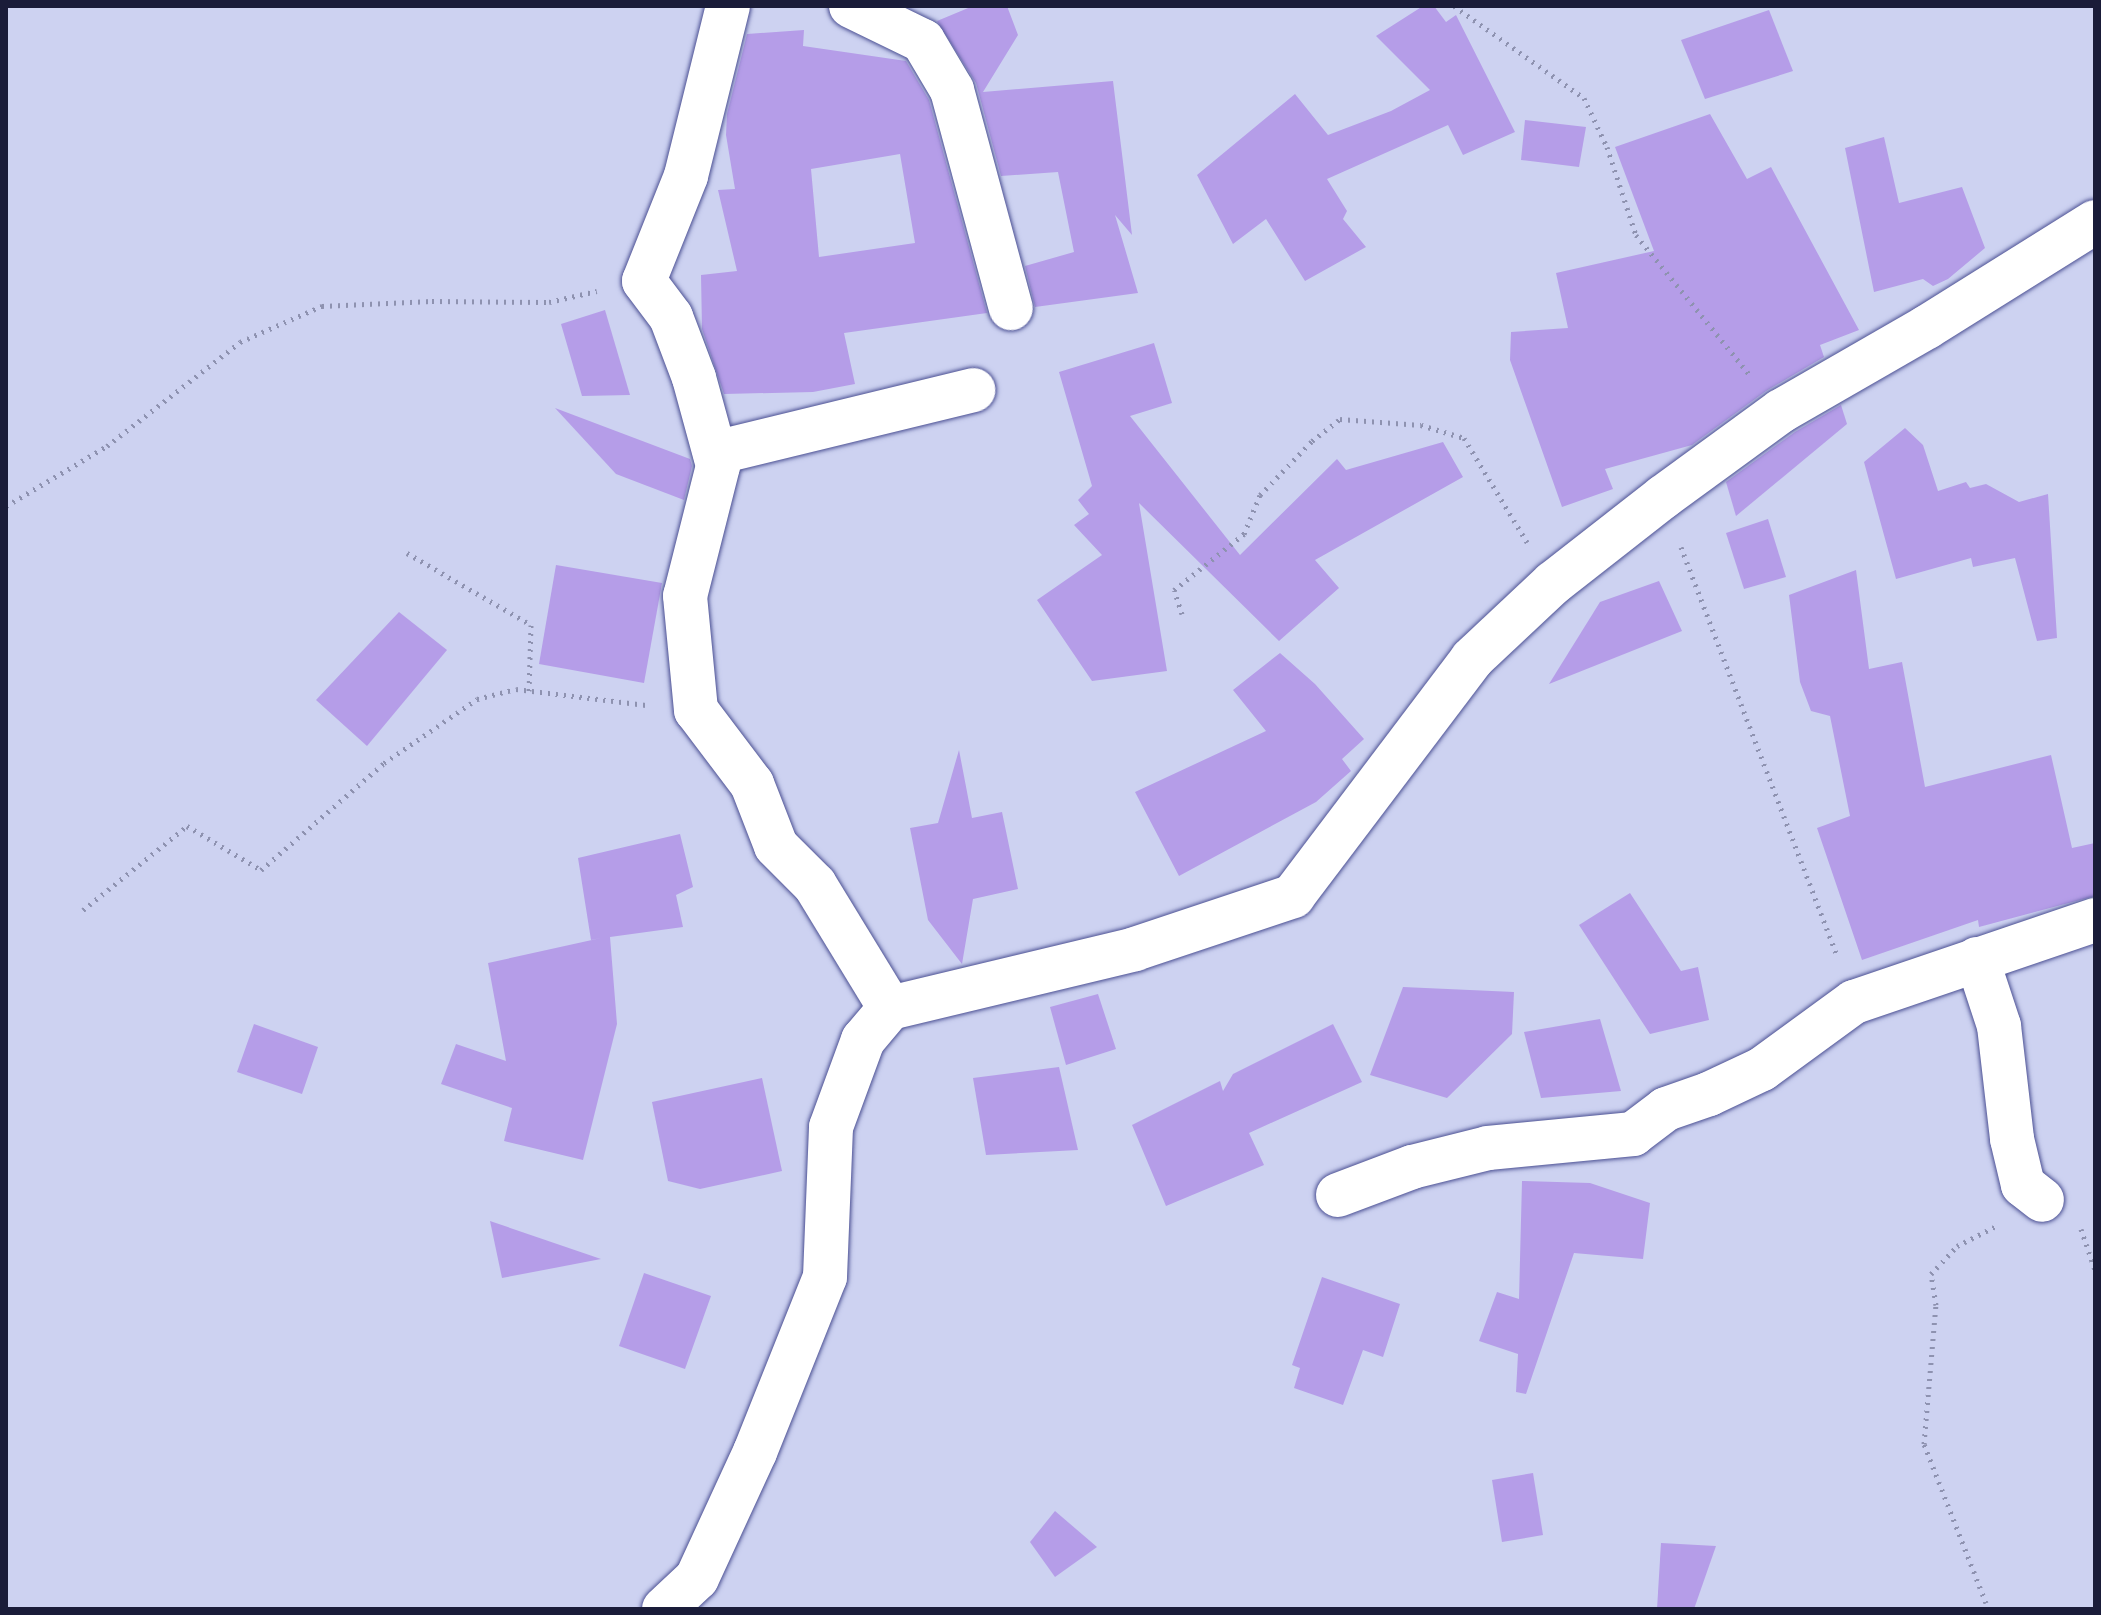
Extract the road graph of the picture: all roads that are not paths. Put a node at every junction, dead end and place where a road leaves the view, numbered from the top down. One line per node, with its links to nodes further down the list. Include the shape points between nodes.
1 (728, 6): 6 (street, via 686,176 644,281 671,317)
2 (851, 6): 4 (street, via 923,41 952,90)
3 (2095, 222): 9 (street, via 1781,411 1553,583 1472,659 1293,896 1135,949)
4 (1011, 308)
5 (973, 390): 6 (street)
6 (715, 453): 9 (street, via 718,466 685,596 696,710 752,784 776,846 815,885)
7 (2095, 920): 8 (street)
8 (1977, 959): 10 (street, via 1854,1002 1762,1069 1666,1109 1633,1134 1488,1148 1412,1167); 11 (street, via 1999,1026 2012,1139 2023,1185)
9 (890, 1008): 12 (street, via 863,1040 831,1127 825,1277 755,1452 697,1578)
10 (1338, 1195)
11 (2042, 1200)
12 (664, 1609)

